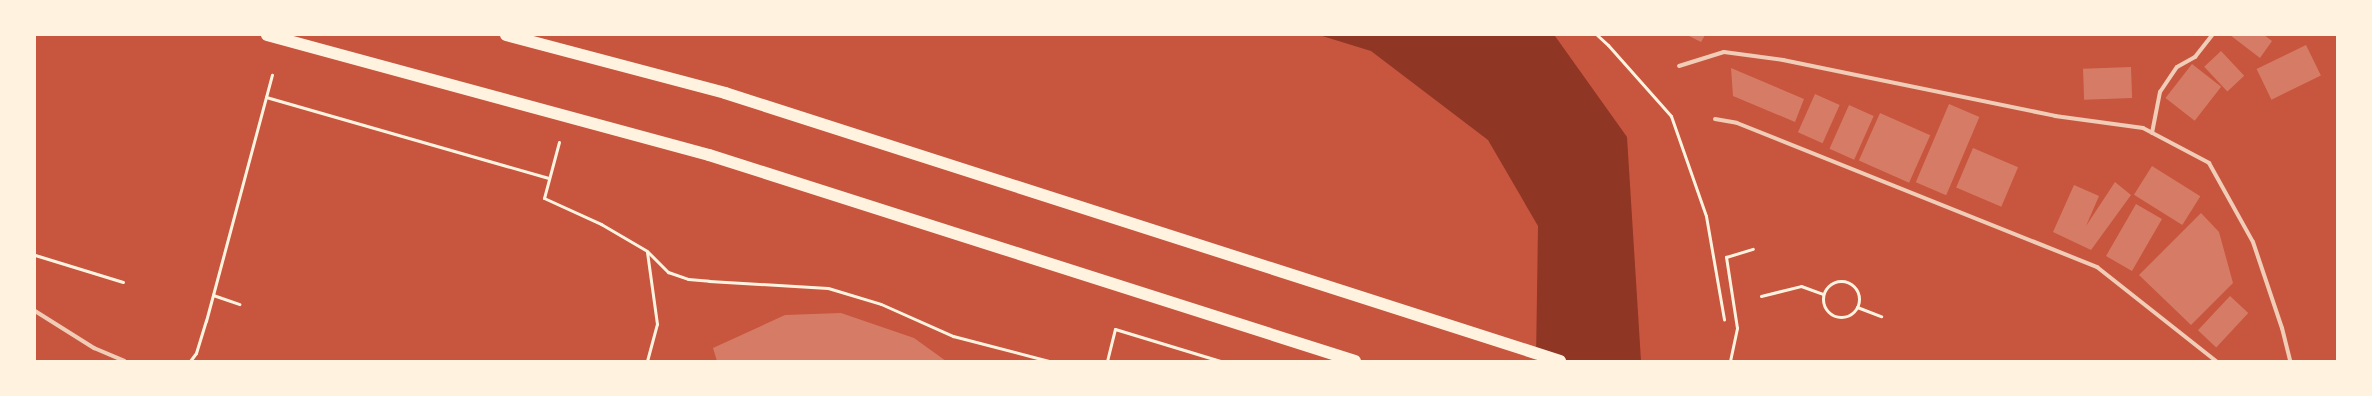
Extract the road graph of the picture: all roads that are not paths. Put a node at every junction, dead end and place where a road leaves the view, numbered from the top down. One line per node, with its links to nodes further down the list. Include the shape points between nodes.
1 (267, 35): 9 (main road, via 709,155)
2 (506, 35): 10 (main road, via 726,93)
3 (2212, 35): 6 (lane, via 2195,56 2177,67 2160,92)
4 (1679, 66): 6 (lane, via 1724,52 1783,60 2045,114 2143,128)
5 (1716, 118): 11 (lane, via 1737,123 2097,266)
6 (2152, 133): 12 (lane, via 2209,163 2253,242)
7 (35, 311): 8 (lane, via 94,348)
8 (124, 361)
9 (1355, 361)
10 (1560, 361)
11 (2216, 361)
12 (2290, 361)

